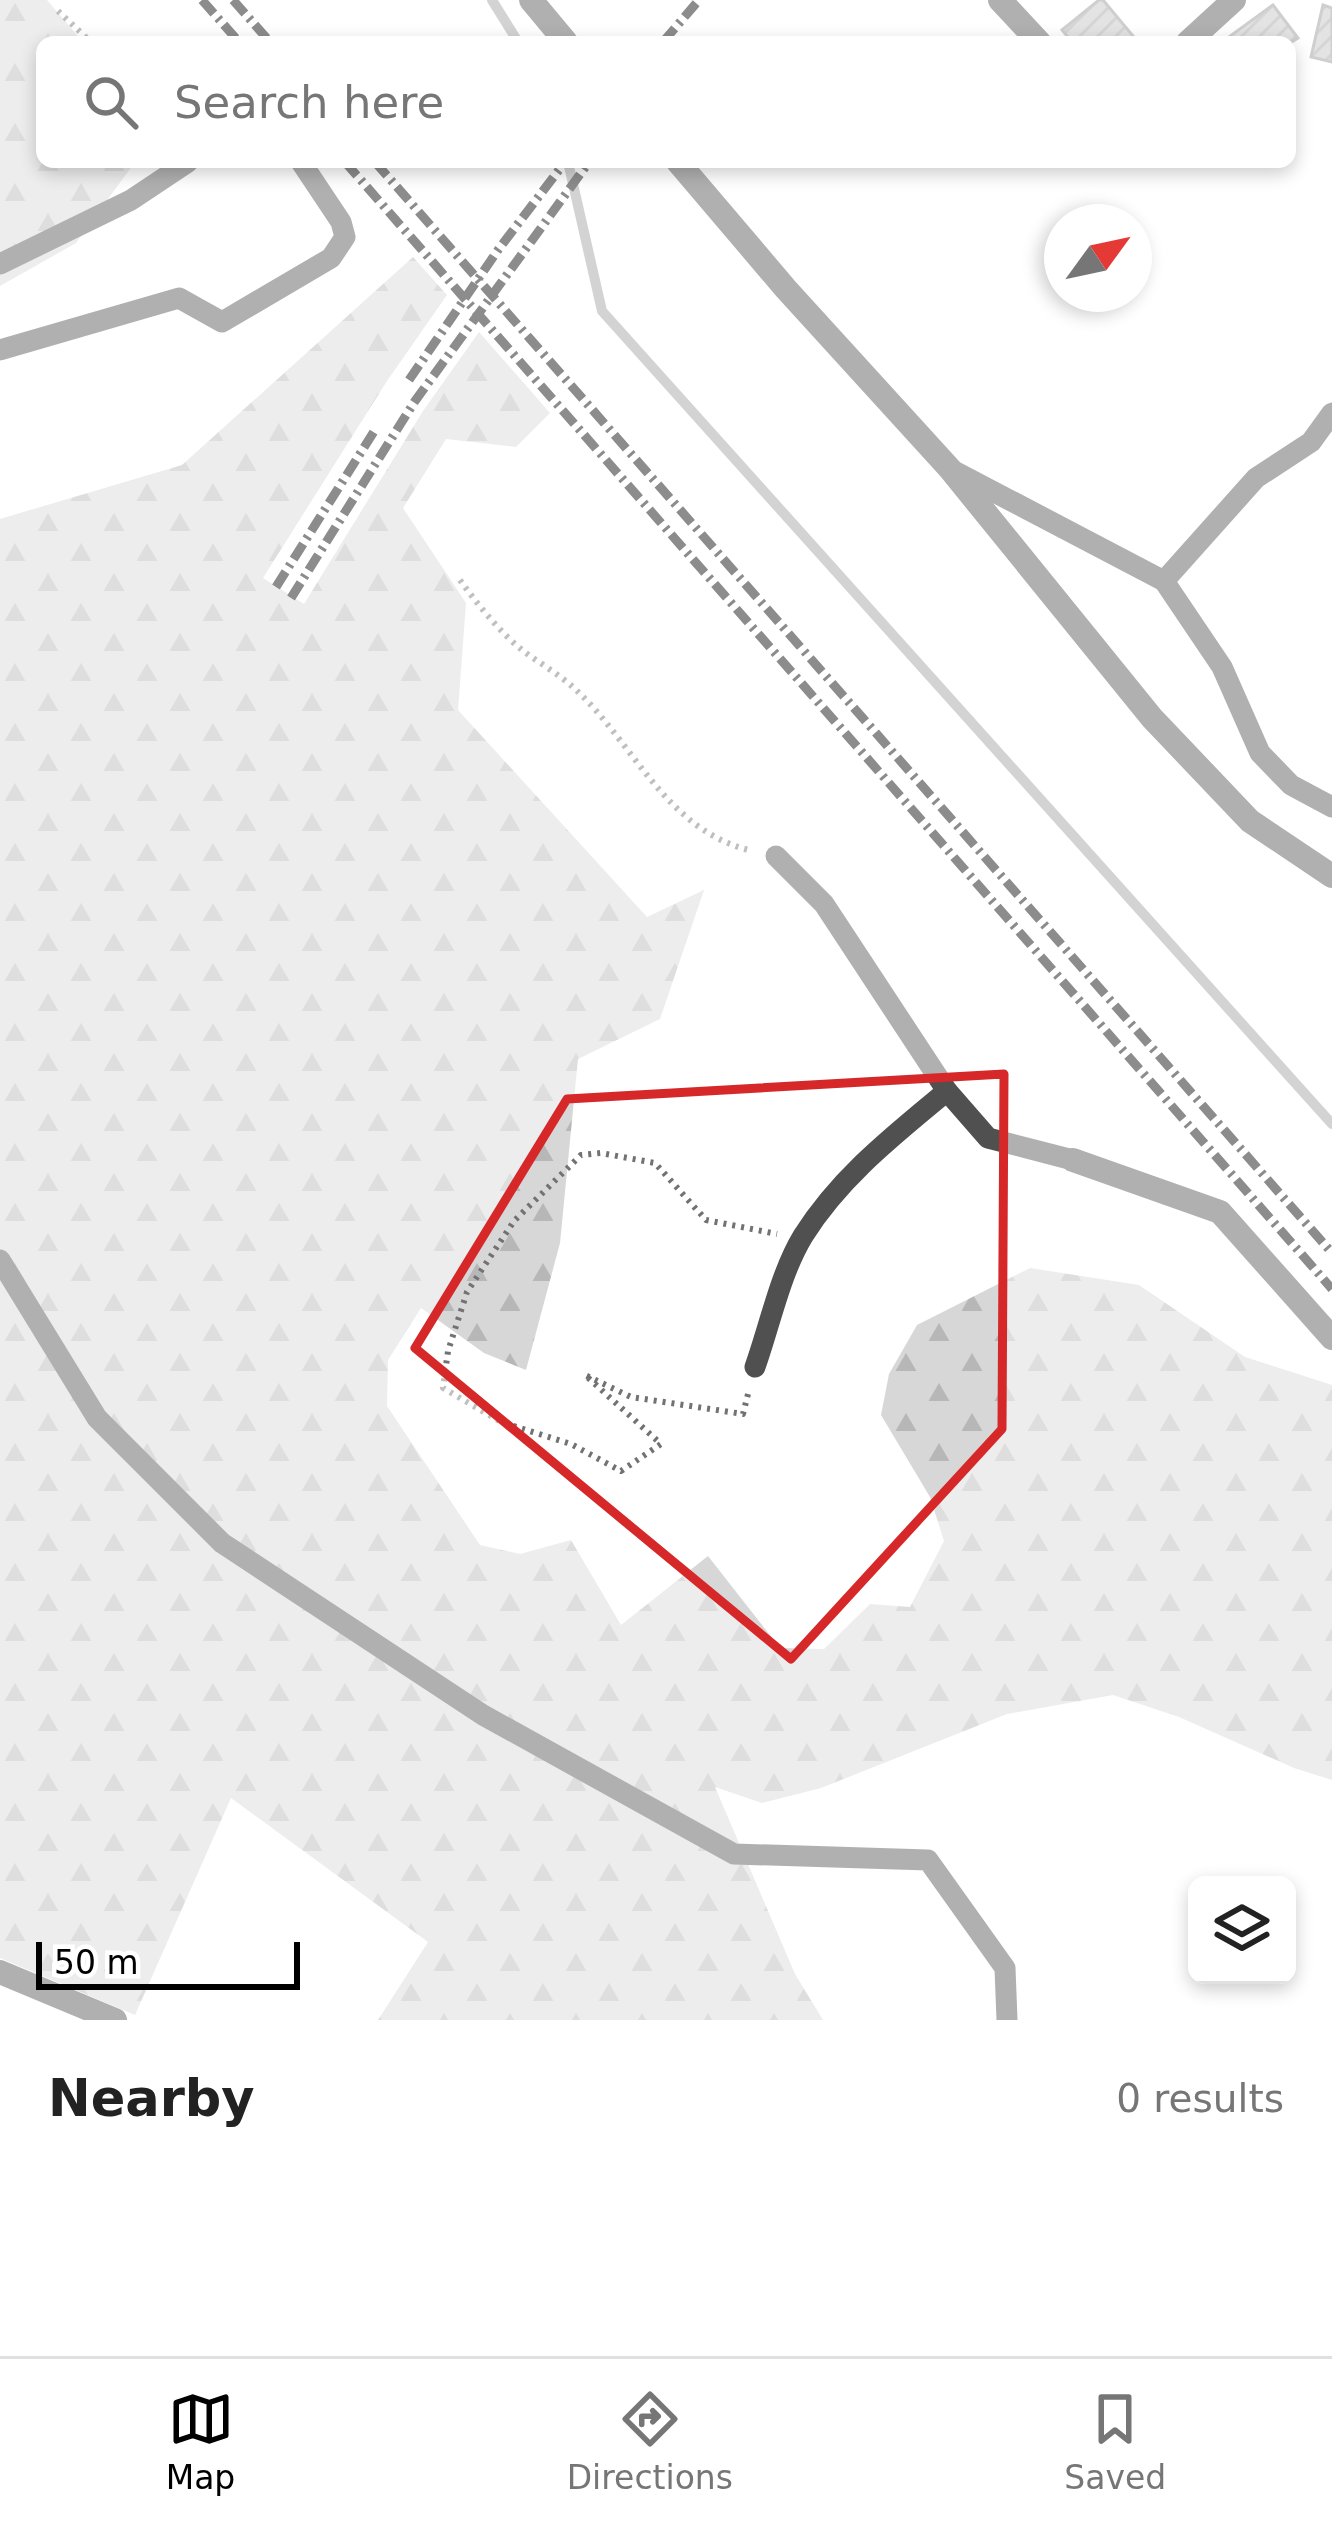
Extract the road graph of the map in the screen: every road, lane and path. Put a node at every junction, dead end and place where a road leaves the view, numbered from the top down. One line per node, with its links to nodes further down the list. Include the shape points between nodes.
1 (531, 0): 6 (street)
2 (1000, 0): 7 (street)
3 (1234, 0): 8 (street)
4 (58, 11): 5 (path)
5 (85, 36)
6 (561, 36)
7 (1033, 36)
8 (1195, 36)
9 (179, 168): 12 (lane)
10 (306, 168): 13 (lane, via 341,222 344,237 331,258 222,322 178,298)
11 (683, 168): 15 (street)
12 (0, 264)
13 (0, 350)
14 (1332, 413): 17 (lane, via 1311,442 1256,478)
15 (950, 469): 17 (lane); 21 (street, via 1152,718 1250,821)
16 (460, 580): 19 (path, via 518,646 576,690 674,807)
17 (1165, 581): 18 (lane, via 1222,667 1260,753 1291,785)
18 (1332, 807)
19 (723, 843)
20 (776, 856): 22 (lane, via 824,904)
21 (1332, 876)
22 (947, 1091): 23 (lane, via 988,1138); 24 (lane, via 871,1154)
23 (1073, 1160): 26 (street, via 1220,1212)
24 (802, 1238): 27 (lane); 27 (path, via 706,1220 655,1163 581,1155 514,1221 467,1292 443,1388 621,1471 661,1444 584,1375 631,1397 743,1414)
25 (0, 1260): 30 (lane, via 97,1418 222,1543 483,1714 734,1854 928,1860 1005,1968)
26 (1332, 1338)
27 (755, 1367)
28 (0, 1972): 29 (street)
29 (115, 2020)
30 (1007, 2020)

